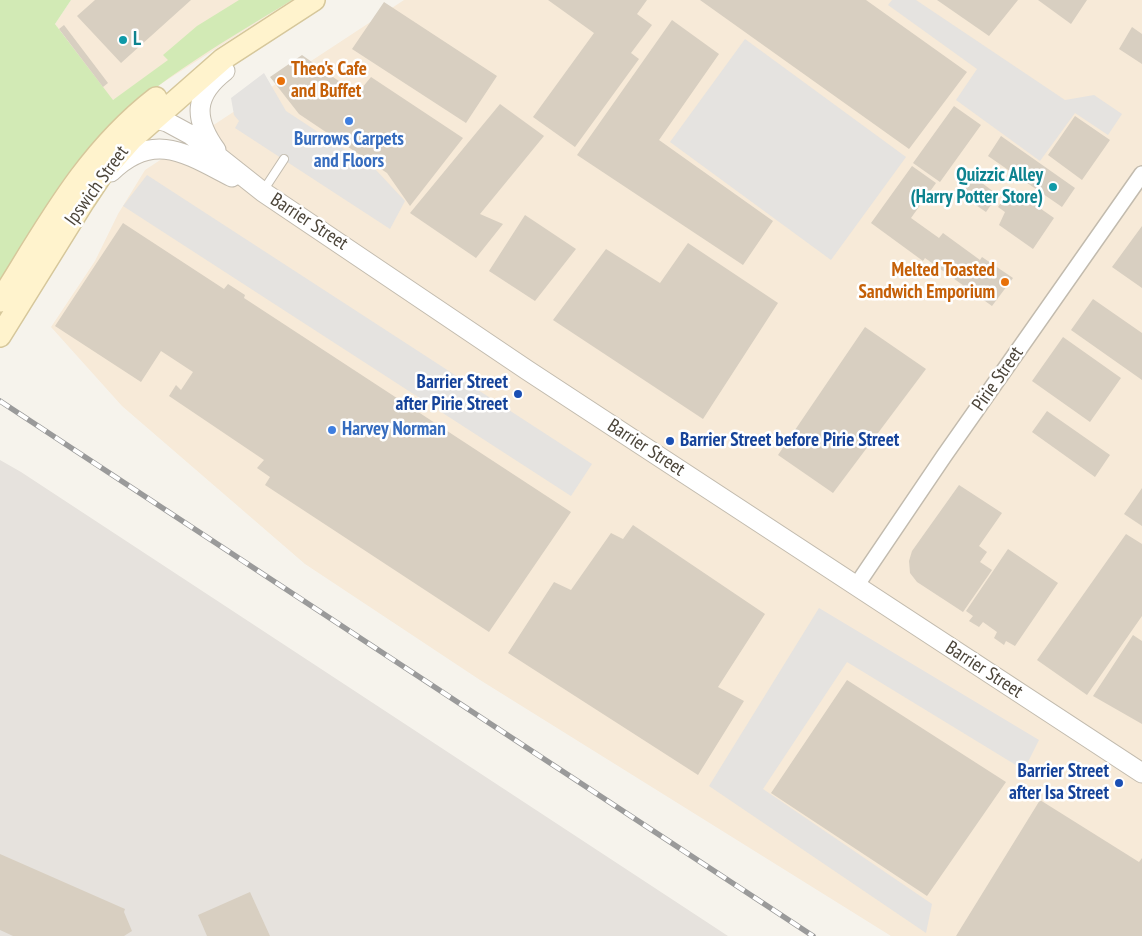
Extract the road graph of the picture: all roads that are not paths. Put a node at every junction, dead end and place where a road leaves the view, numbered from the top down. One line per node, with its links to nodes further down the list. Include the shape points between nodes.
1 (314, 0): 2 (main road, Ipswich Street)
2 (252, 39): 3 (main road, Ipswich Street); 6 (street, via 225,71 210,83 202,97 203,125 209,141)
3 (223, 59): 4 (main road, Ipswich Street); 5 (main road, Ipswich Street, via 168,90)
4 (154, 118): 5 (main road, via 140,120); 6 (street, Barrier Street, via 181,129); 10 (main road, Ipswich Street, via 116,156)
5 (115, 133): 11 (main road, Ipswich Street, via 69,190)
6 (221, 157): 9 (street, Barrier Street)
7 (284, 159): 9 (lane)
8 (1142, 174): 13 (street, Pirie Street)
9 (262, 192): 10 (street, via 180,151 159,148 138,153 121,164); 13 (street, Barrier Street)
10 (84, 201): 12 (main road, Ipswich Street)
11 (0, 301)
12 (0, 336)
13 (856, 586): 14 (street, Barrier Street)
14 (1142, 773)

